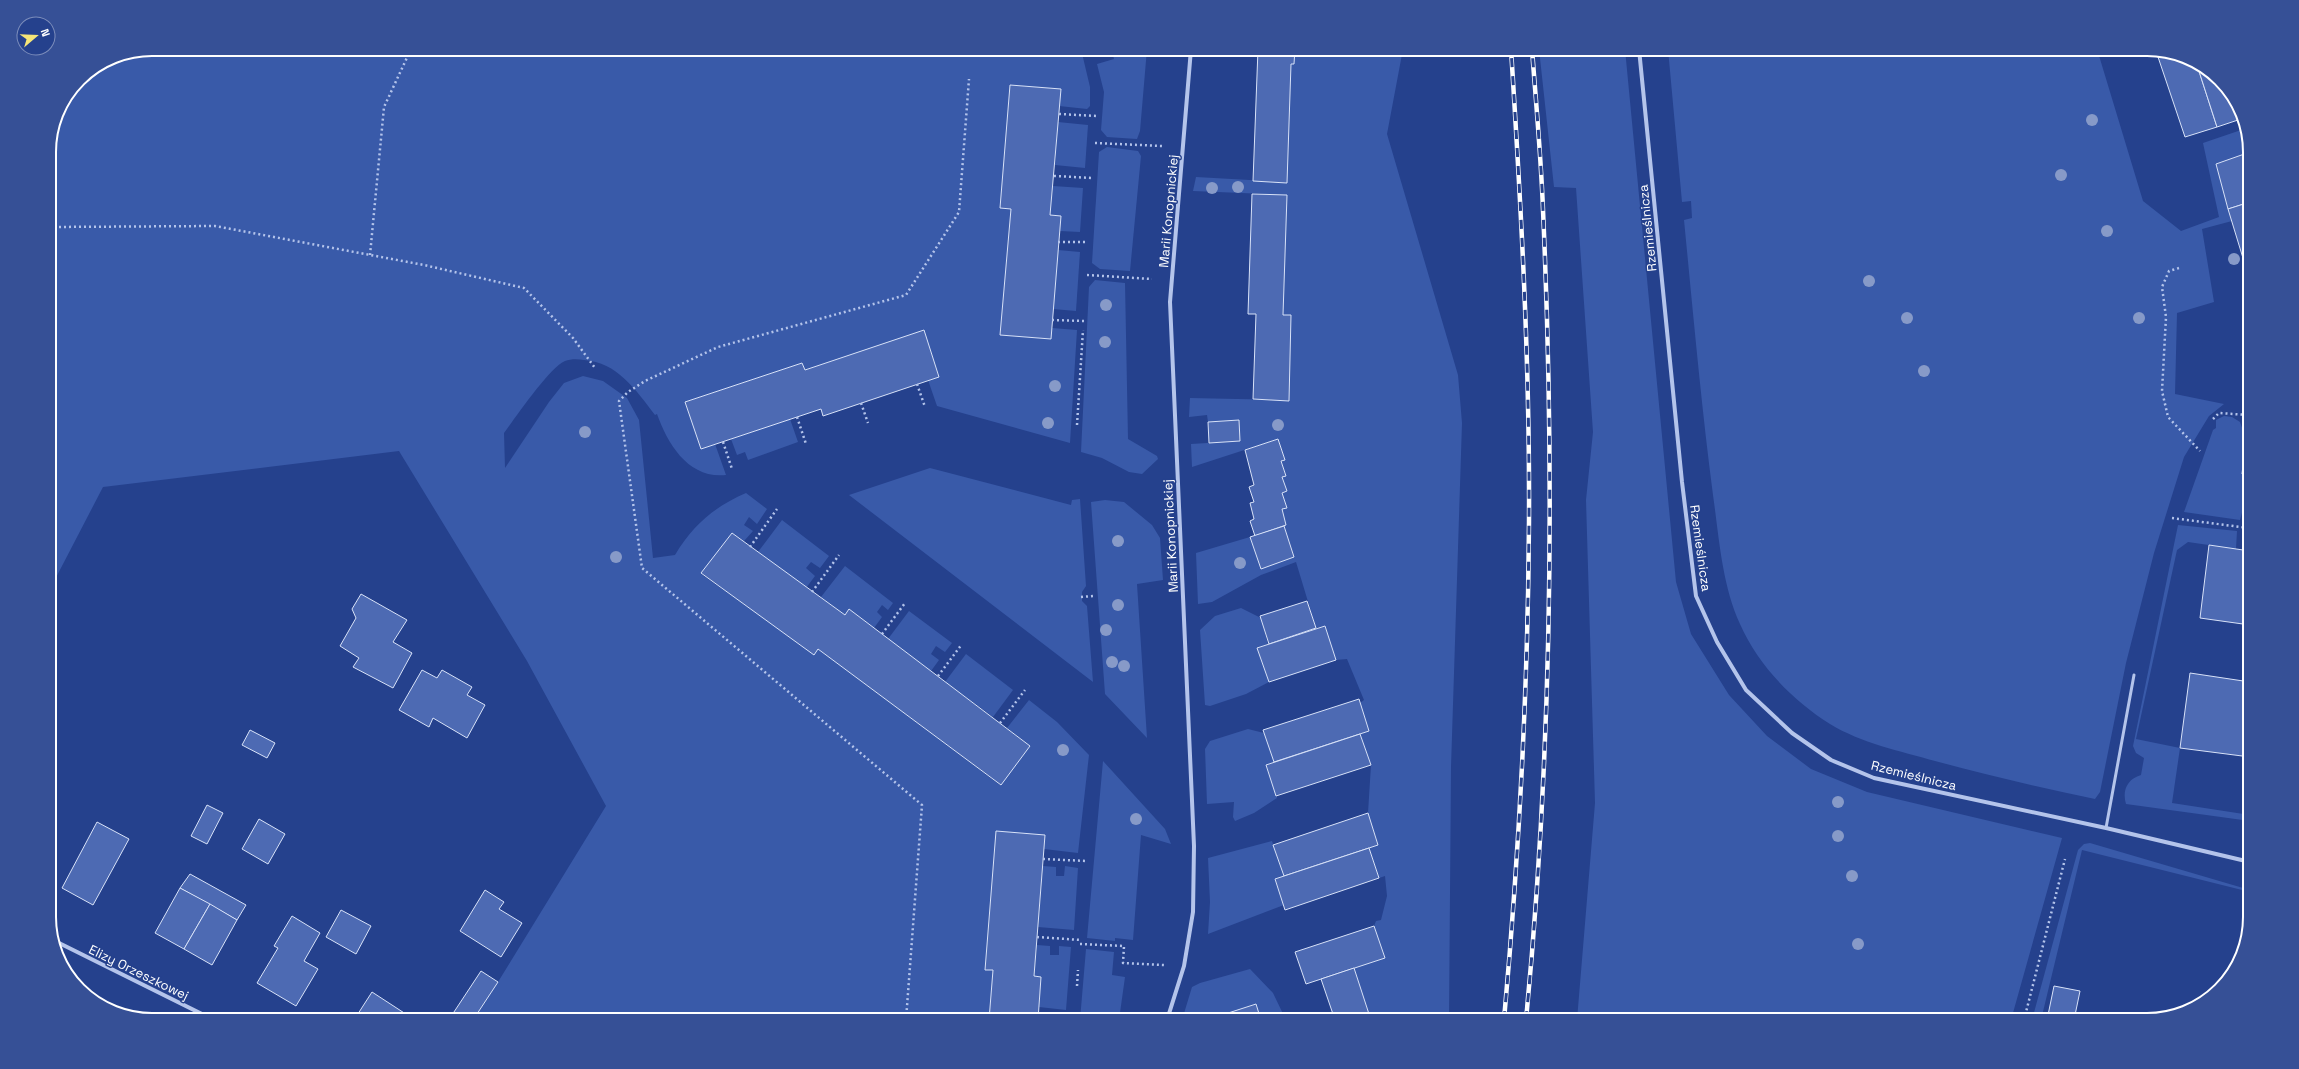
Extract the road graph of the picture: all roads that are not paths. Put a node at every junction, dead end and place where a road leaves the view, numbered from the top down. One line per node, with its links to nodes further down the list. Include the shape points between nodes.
1 (1190, 56): 8 (street, Marii Konopnickiej, via 1171,318 1194,846 1192,912 1184,966)
2 (1640, 56): 4 (street, Rzemieślnicza, via 1682,482 1696,596 1717,642 1746,690 1792,733 1831,760 1874,778)
3 (2134, 674): 4 (lane)
4 (2106, 828): 5 (street, Rzemieślnicza)
5 (2243, 860)
6 (60, 943): 7 (street, Elizy Orzeszkowej)
7 (200, 1013)
8 (1169, 1013)

